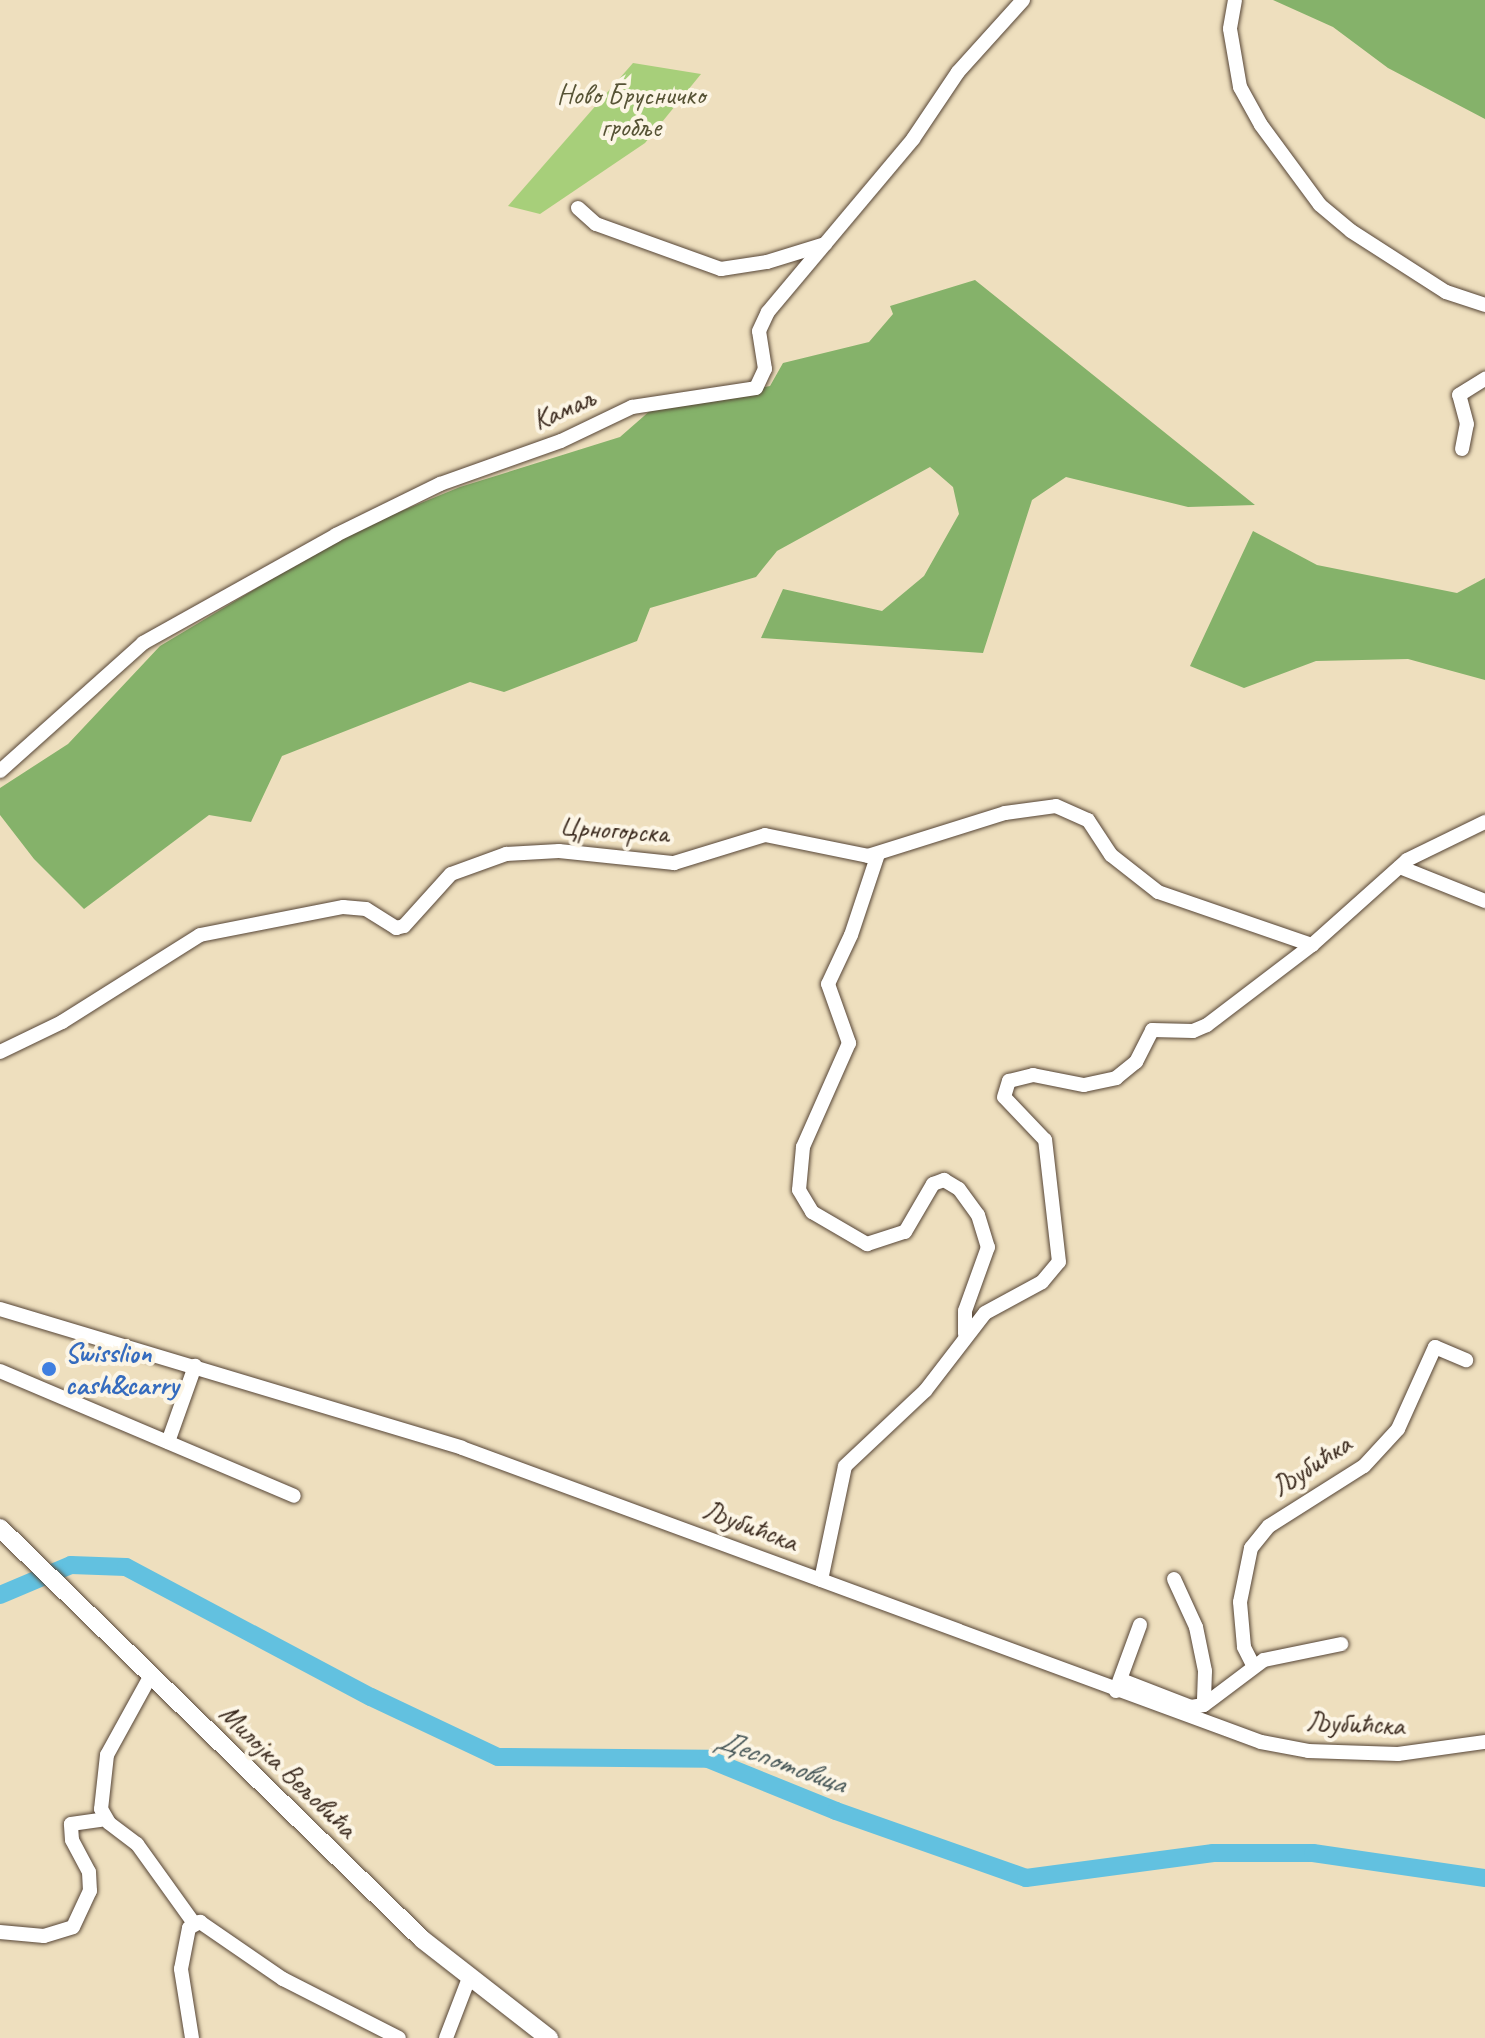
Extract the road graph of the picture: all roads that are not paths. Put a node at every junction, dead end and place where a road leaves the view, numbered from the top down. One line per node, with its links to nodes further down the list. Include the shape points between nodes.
1 (1023, 0): 4 (street, Камаљ, via 958,72 913,139)
2 (1235, 0): 5 (street, via 1230,29 1240,87 1320,205 1446,292)
3 (578, 208): 4 (street, via 596,224 721,269 767,262)
4 (825, 243): 8 (street, Камаљ, via 762,321 765,369 756,388 632,407 561,441 440,484 336,535 143,643)
5 (1485, 305)
6 (1485, 379): 7 (street, via 1459,395 1467,424)
7 (1462, 449)
8 (0, 771)
9 (1485, 822): 11 (street, via 1448,836)
10 (878, 854): 13 (street, Црногорска, via 1005,813 1056,806 1088,820 1111,855 1158,892); 14 (street, Црногорска, via 765,835 674,863 559,851 488,858 433,888 404,926 396,928 366,909 343,907 200,935 62,1022); 16 (street, via 828,984 849,1043 803,1147 799,1190 812,1212 867,1244 905,1232 933,1184 944,1180 959,1189 978,1215 988,1247 965,1311)
11 (1400, 867): 12 (street); 13 (street)
12 (1485, 901)
13 (1312, 945): 16 (street, via 1207,1025 1193,1031 1152,1030 1136,1062 1116,1078 1084,1085 1033,1075 1009,1081 1004,1097 1045,1140 1059,1262 1055,1272 985,1313)
14 (0, 1052)
15 (0, 1309): 18 (street, Љубићска)
16 (965, 1334): 24 (street, via 925,1391 845,1466)
17 (1466, 1360): 27 (street, Љубићка, via 1435,1347 1398,1429 1364,1466 1282,1517 1251,1548 1240,1602 1244,1647)
18 (195, 1366): 20 (street); 24 (street, Љубићска, via 462,1448)
19 (0, 1371): 20 (street)
20 (168, 1442): 21 (street)
21 (294, 1496)
22 (0, 1528): 28 (main road, Милојка Вељовића)
23 (1174, 1579): 30 (street, via 1196,1627 1205,1671)
24 (821, 1580): 29 (street, Љубићска)
25 (1140, 1625): 29 (street)
26 (1341, 1644): 27 (street, via 1280,1654)
27 (1253, 1665): 30 (street)
28 (151, 1675): 32 (street, via 107,1755 101,1809); 35 (main road, Милојка Вељовића, via 356,1877)
29 (1118, 1687): 30 (street, via 1191,1707); 31 (street, Љубићска, via 1261,1742 1308,1751 1398,1754)
30 (1204, 1705)
31 (1485, 1742)
32 (105, 1819): 33 (street, via 137,1844); 34 (street, via 71,1824 72,1840 89,1872 90,1891 73,1927 44,1936)
33 (193, 1922): 37 (street, via 181,1969); 38 (street, via 207,1924 283,1979)
34 (0, 1932)
35 (469, 1978): 36 (main road, Милојка Вељовића); 39 (street)
36 (544, 2034)
37 (192, 2038)
38 (399, 2038)
39 (446, 2038)

